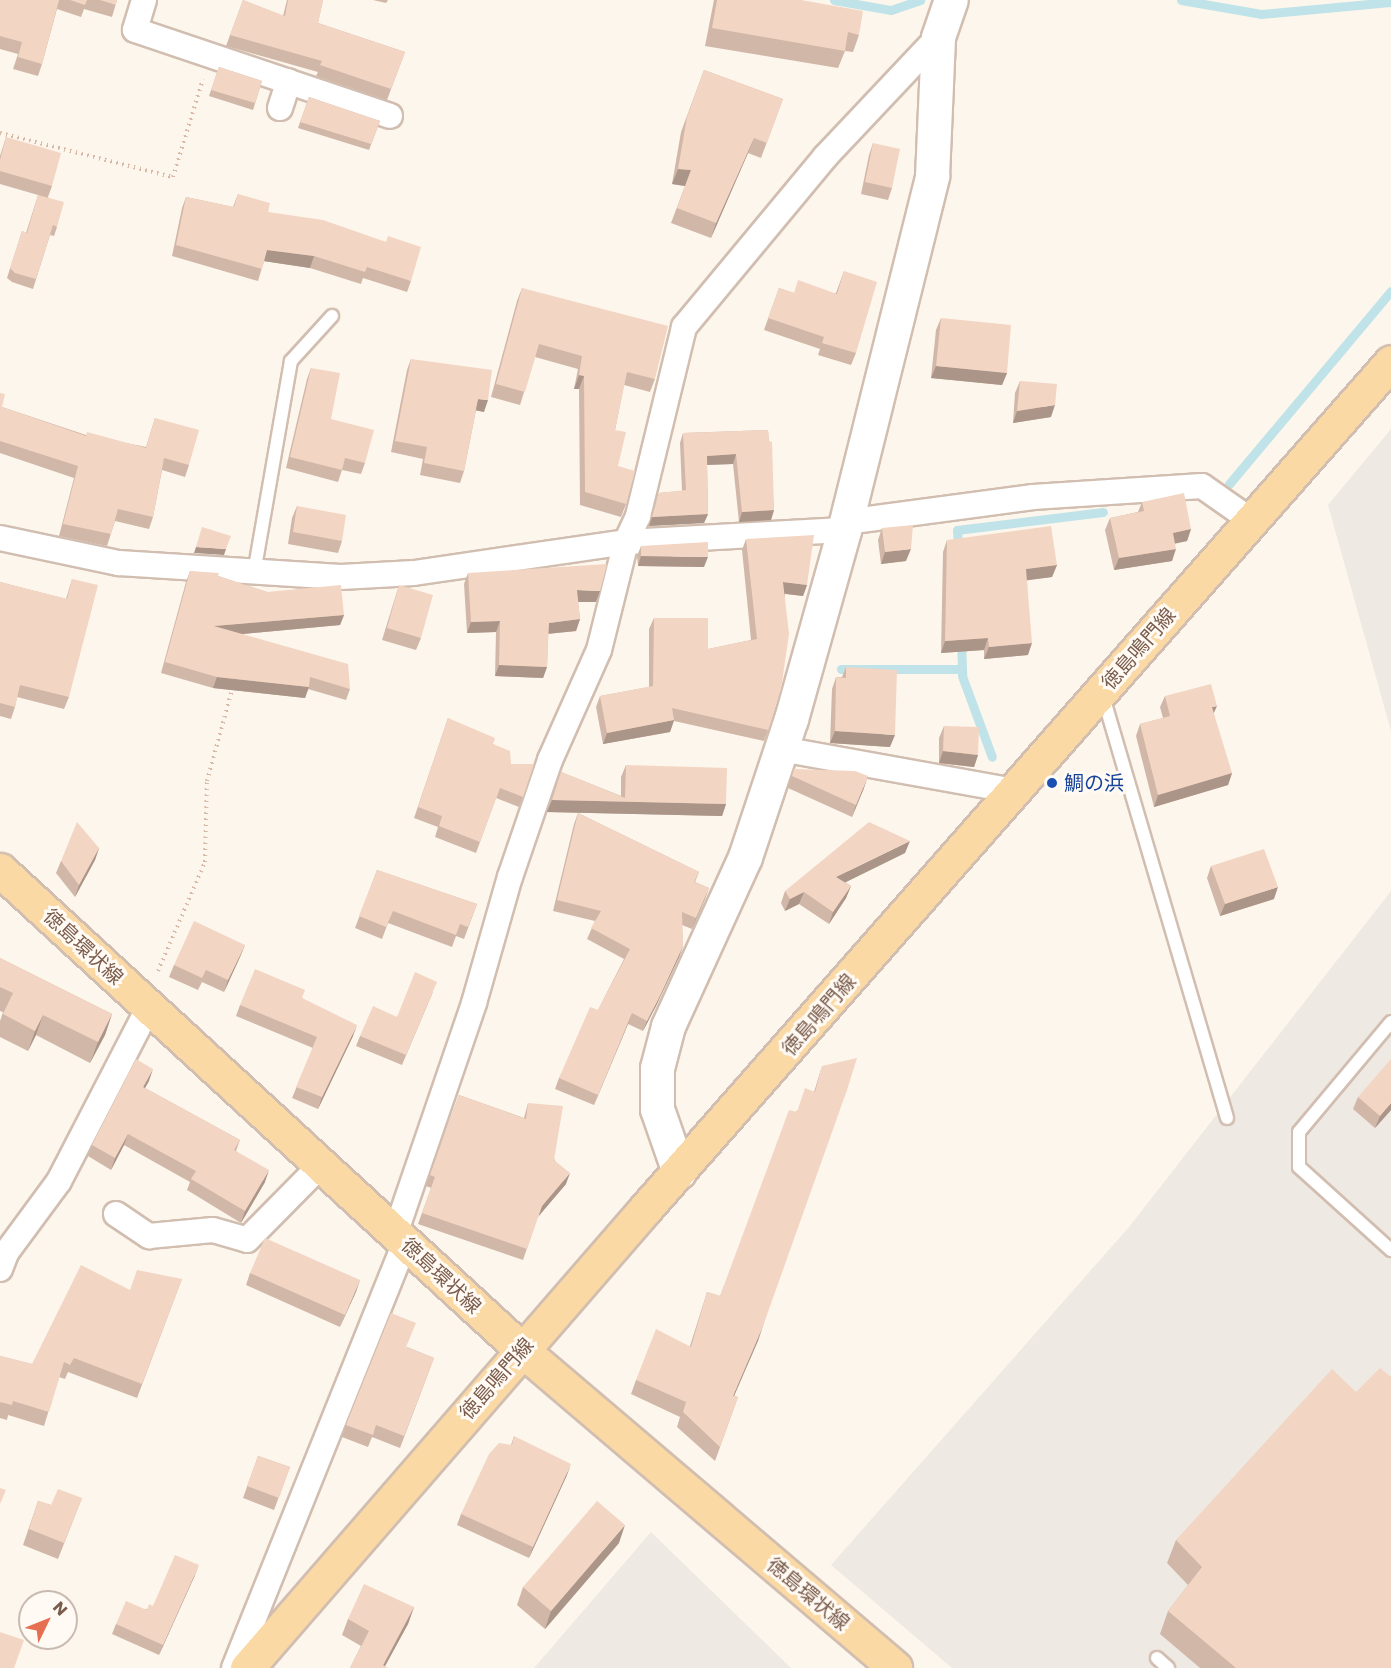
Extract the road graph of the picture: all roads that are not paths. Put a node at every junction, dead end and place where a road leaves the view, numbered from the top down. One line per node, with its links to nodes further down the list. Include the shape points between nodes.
1 (144, 0): 4 (street, via 135,30)
2 (951, 1): 3 (street)
3 (938, 37): 10 (street, via 932,176); 12 (street, via 825,157 684,327 638,516)
4 (289, 81): 5 (street); 6 (street)
5 (280, 108)
6 (390, 116)
7 (332, 316): 13 (lane, via 291,361)
8 (1391, 362): 9 (main road, 徳島鳴門線)
9 (1252, 521): 10 (street, via 1202,486 1033,497); 14 (main road, 徳島鳴門線)
10 (845, 526): 12 (street); 15 (street)
11 (0, 538): 13 (street, via 119,563)
12 (626, 542): 13 (street, via 414,573 340,577); 24 (street, via 599,650 550,760 510,877)
13 (254, 573)
14 (1102, 692): 16 (main road, 徳島鳴門線); 20 (lane)
15 (781, 749): 16 (street); 22 (street, via 745,857 668,1026 657,1068 657,1108)
16 (1015, 791): 22 (main road, 徳島鳴門線)
17 (0, 870): 18 (main road, 徳島環状線)
18 (147, 1005): 21 (main road, 徳島環状線); 26 (street, via 60,1181 6,1253)
19 (1391, 1022): 25 (lane, via 1299,1132 1299,1167)
20 (1227, 1118)
21 (321, 1165): 23 (street, via 247,1240 213,1230 149,1236); 24 (main road, 徳島環状線)
22 (679, 1172): 27 (main road, 徳島鳴門線)
23 (116, 1214)
24 (400, 1238): 27 (main road, 徳島環状線); 29 (street)
25 (1391, 1250)
26 (0, 1269)
27 (522, 1350): 30 (main road, 徳島鳴門線); 31 (main road, 徳島環状線)
28 (1157, 1658): 32 (lane)
29 (234, 1668)
30 (247, 1668)
31 (895, 1668)
32 (1168, 1668)

